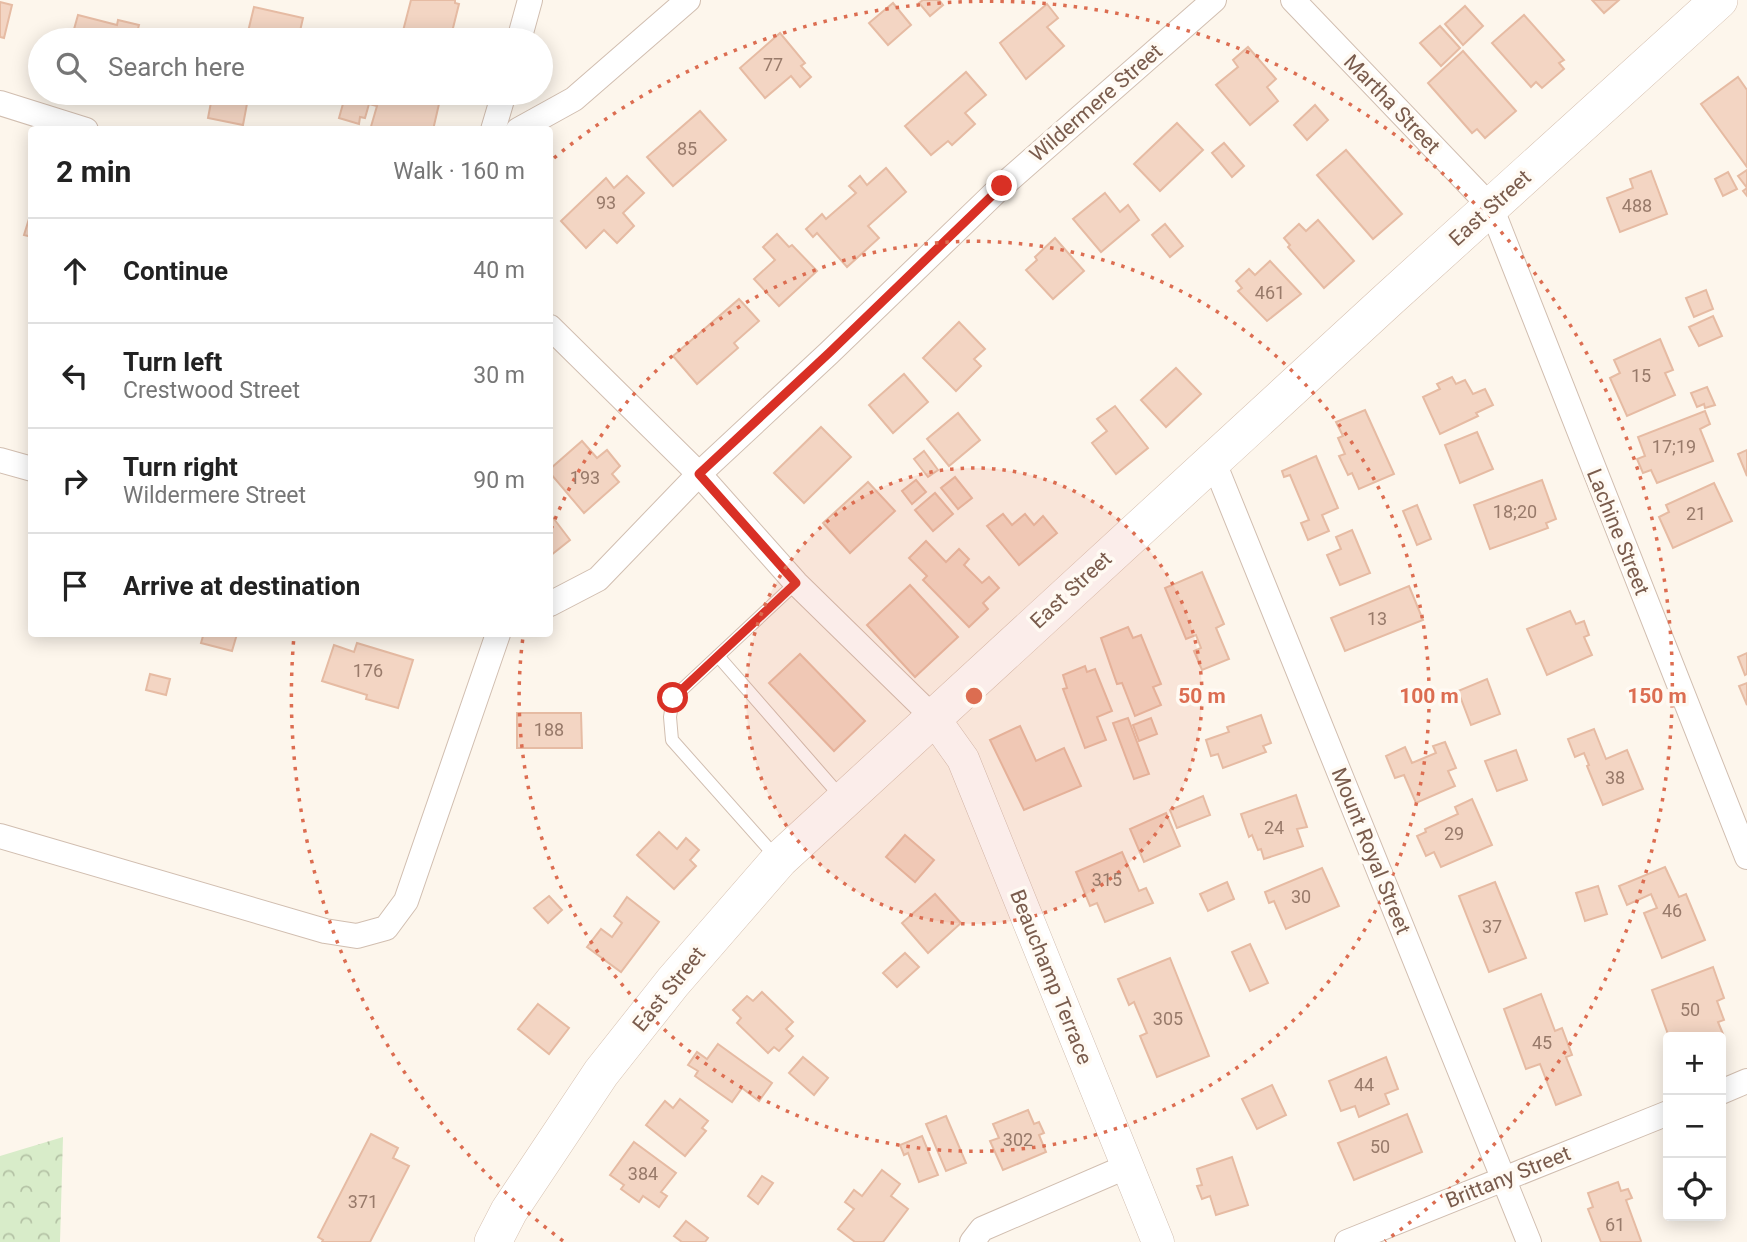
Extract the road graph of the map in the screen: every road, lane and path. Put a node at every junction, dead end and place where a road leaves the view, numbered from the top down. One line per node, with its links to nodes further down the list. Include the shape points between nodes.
1 (530, 0): 6 (street)
2 (688, 0): 11 (street, via 574,99)
3 (1214, 0): 17 (street, Wildermere Street, via 1002,186)
4 (1293, 0): 12 (street, Martha Street)
5 (1719, 0): 12 (main road, East Street)
6 (522, 28)
7 (0, 103): 9 (street)
8 (500, 105): 10 (street)
9 (73, 126)
10 (494, 126)
11 (525, 126)
12 (1491, 207): 15 (main road, East Street); 25 (street, Lachine Street)
13 (553, 330): 17 (street)
14 (0, 460): 16 (street)
15 (1213, 460): 22 (main road, East Street); 31 (street, Mount Royal Street)
16 (28, 468)
17 (699, 474): 18 (street); 19 (street, Wildermere Street, via 598,579)
18 (796, 583): 21 (lane); 22 (street)
19 (553, 602)
20 (497, 637): 24 (street, via 406,901 386,929 357,936 325,931)
21 (718, 656): 23 (lane); 26 (lane, via 673,698 672,740)
22 (933, 718): 23 (main road, East Street); 30 (street, Beauchamp Terrace, via 963,759)
23 (843, 800): 26 (main road, East Street)
24 (0, 836)
25 (1747, 857)
26 (779, 860): 32 (main road, East Street, via 601,1073)
27 (1747, 1081): 28 (street)
28 (1726, 1090)
29 (1663, 1115): 31 (street, Brittany Street)
30 (1128, 1166): 33 (street, via 982,1229); 34 (street, Beauchamp Terrace)
31 (1504, 1179): 35 (street, Brittany Street); 36 (street, Mount Royal Street)
32 (493, 1242)
33 (972, 1242)
34 (1158, 1242)
35 (1347, 1242)
36 (1529, 1242)

